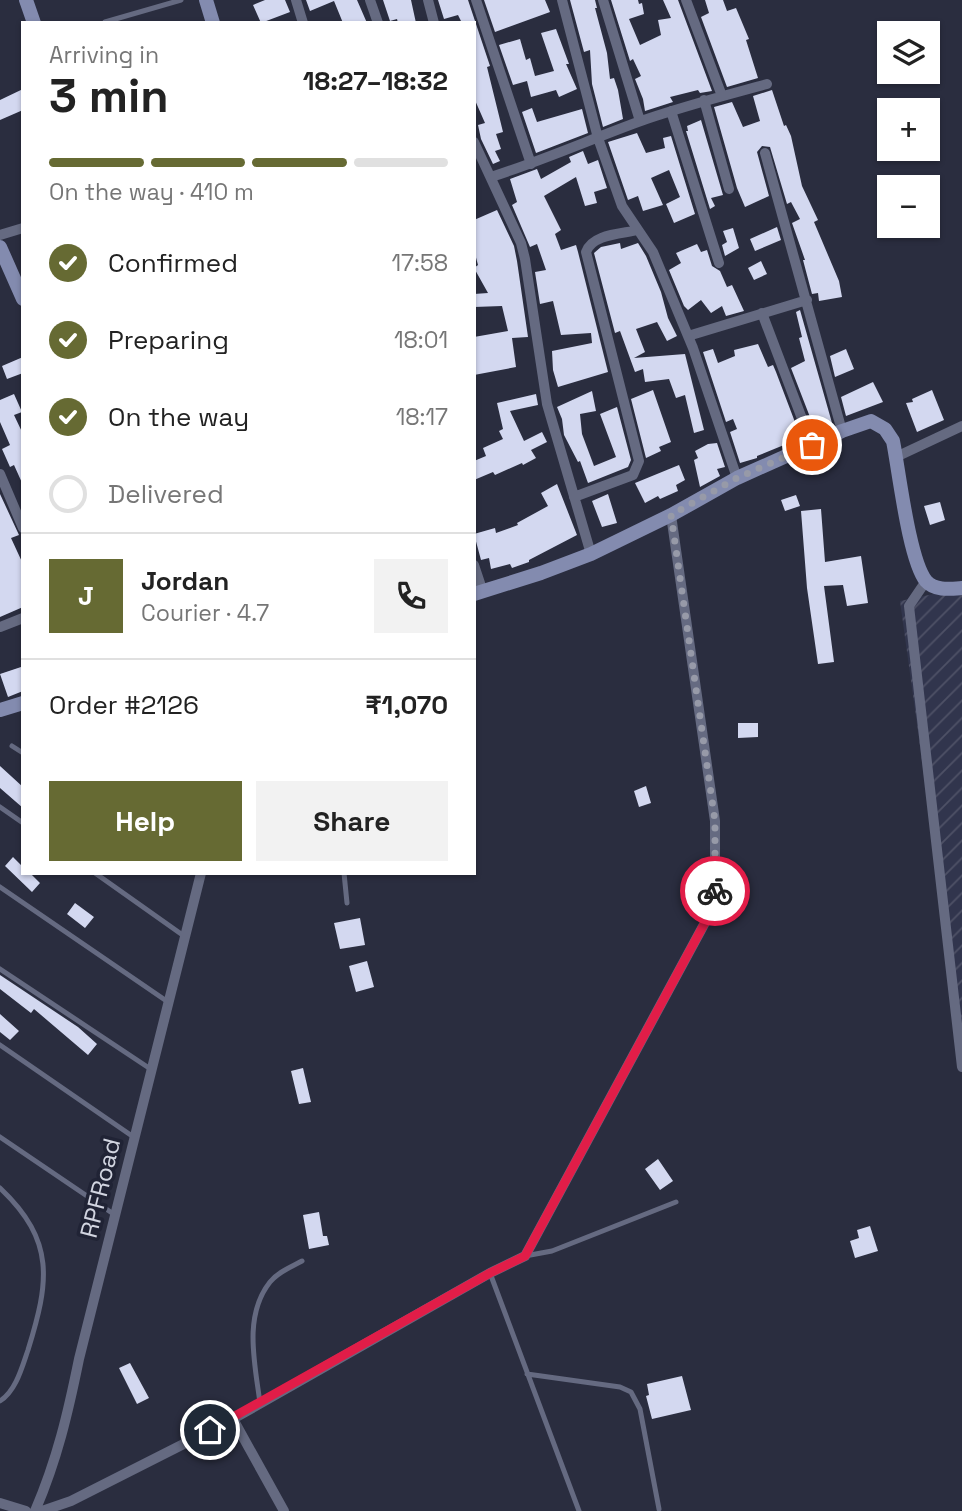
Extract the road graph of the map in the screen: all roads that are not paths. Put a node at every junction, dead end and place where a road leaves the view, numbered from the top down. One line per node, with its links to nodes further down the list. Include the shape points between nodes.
1 (26, 0): 11 (main road)
2 (181, 0): 12 (lane)
3 (206, 0): 13 (main road)
4 (296, 0): 14 (street)
5 (370, 0): 15 (street)
6 (428, 0): 16 (street)
7 (477, 0): 25 (street)
8 (562, 0): 22 (street)
9 (603, 0): 21 (street)
10 (686, 0): 18 (street)
11 (33, 21)
12 (108, 21)
13 (212, 21)
14 (302, 21)
15 (377, 21)
16 (433, 21)
17 (767, 84): 18 (street)
18 (722, 96): 19 (street)
19 (704, 100): 20 (street); 27 (street)
20 (671, 111): 21 (street); 32 (street)
21 (640, 121): 22 (street)
22 (598, 138): 25 (street); 29 (street, via 622,206)
23 (476, 146): 26 (street)
24 (765, 153): 34 (street)
25 (531, 164): 26 (street)
26 (491, 177): 43 (street, via 525,258 547,404)
27 (729, 189)
28 (21, 229): 30 (street)
29 (638, 230): 36 (street, via 653,252); 43 (street, via 595,240 586,252 639,461 633,475)
30 (0, 235)
31 (0, 247): 33 (main road)
32 (719, 263)
33 (21, 294)
34 (807, 300): 35 (street); 38 (street)
35 (761, 313): 36 (street); 39 (street)
36 (688, 336): 42 (street)
37 (962, 426): 40 (street)
38 (842, 431): 39 (main road); 40 (main road, via 871,421 885,429)
39 (812, 445): 42 (main road)
40 (896, 457): 47 (main road, via 914,554)
41 (0, 474): 45 (street)
42 (737, 478): 44 (main road)
43 (574, 497): 46 (street)
44 (671, 515): 46 (main road); 74 (street, via 715,821 715,904)
45 (21, 523)
46 (591, 554): 49 (main road)
47 (926, 581): 48 (main road, via 941,590); 67 (street, via 909,606)
48 (962, 587)
49 (479, 593)
50 (21, 619): 51 (street)
51 (0, 627)
52 (21, 703): 53 (main road)
53 (0, 708)
54 (12, 746): 55 (lane)
55 (21, 752)
56 (0, 807): 57 (lane)
57 (21, 822)
58 (98, 875): 63 (lane)
59 (200, 875): 63 (street, RPFRoad)
60 (344, 875): 62 (lane)
61 (0, 887): 65 (lane)
62 (347, 903)
63 (185, 937): 65 (street, RPFRoad)
64 (0, 968): 68 (lane)
65 (169, 1002): 68 (street, RPFRoad)
66 (0, 1045): 70 (lane)
67 (962, 1067)
68 (152, 1070): 70 (street, RPFRoad)
69 (0, 1137): 73 (lane)
70 (135, 1138): 73 (street, RPFRoad)
71 (0, 1188): 78 (lane, via 20,1208 34,1232 43,1256 45,1282 22,1368)
72 (676, 1202): 74 (lane, via 552,1251)
73 (115, 1215): 84 (street, RPFRoad, via 63,1434)
74 (525, 1256): 76 (street)
75 (302, 1261): 79 (lane, via 270,1282 260,1301 253,1349)
76 (490, 1273): 77 (lane); 79 (street)
77 (527, 1374): 82 (lane, via 631,1392 640,1409); 87 (lane)
78 (0, 1401)
79 (260, 1403): 80 (street)
80 (233, 1419): 85 (street, via 71,1501); 86 (street)
81 (0, 1503): 83 (street)
82 (659, 1509)
83 (26, 1511)
84 (35, 1511)
85 (42, 1511)
86 (284, 1511)
87 (579, 1511)

